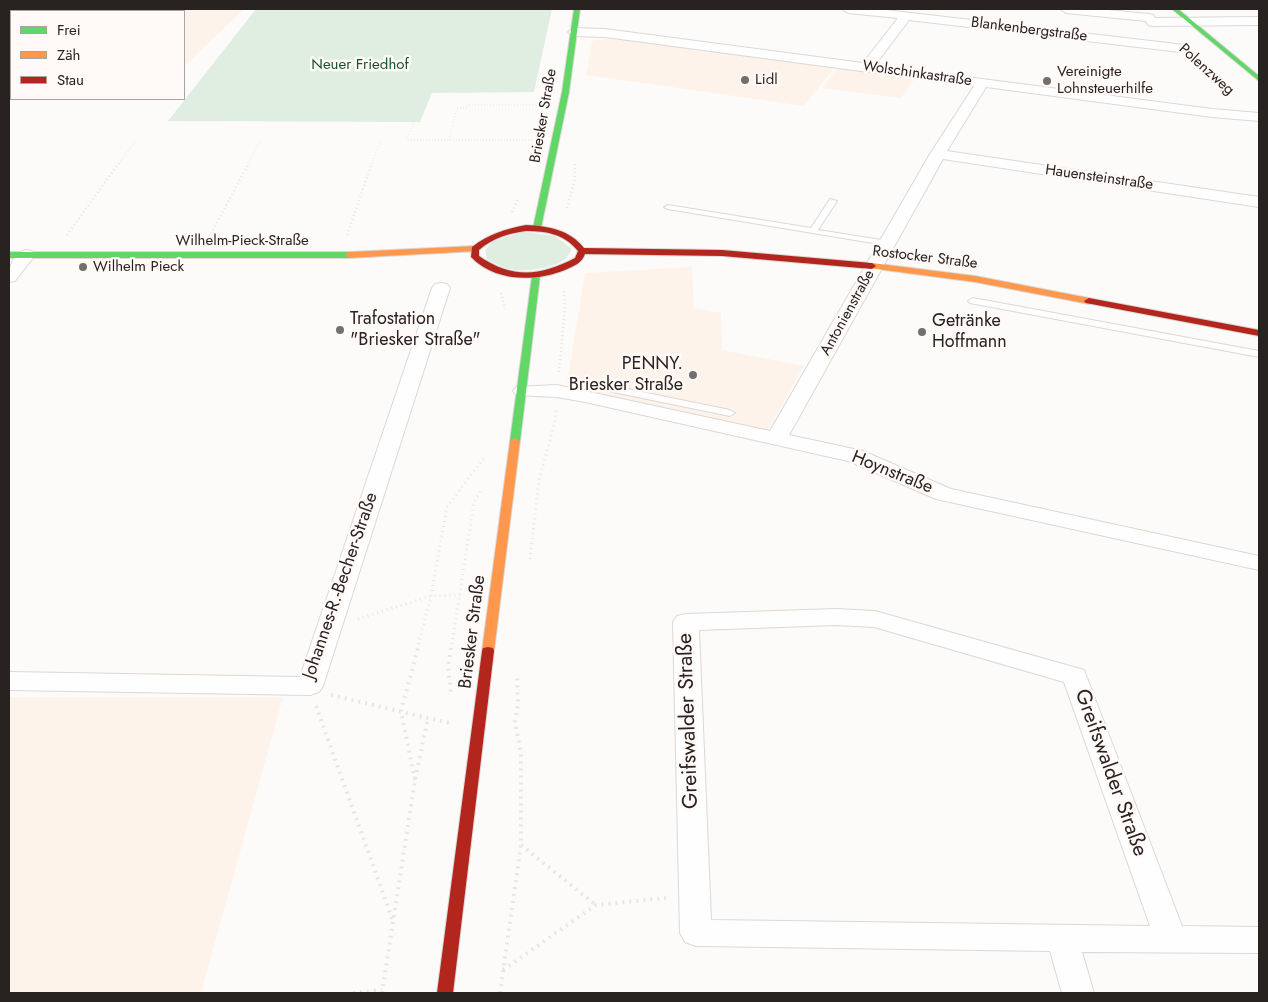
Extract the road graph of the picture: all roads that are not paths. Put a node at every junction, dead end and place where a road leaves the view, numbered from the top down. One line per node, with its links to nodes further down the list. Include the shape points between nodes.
1 (576, 9): 10 (main road, Briesker Straße)
2 (853, 9): 6 (street, Blankenbergstraße)
3 (1066, 9): 7 (street)
4 (1138, 9): 7 (street, Polenzweg)
5 (1175, 9): 8 (main road)
6 (906, 16): 11 (street, Blankenbergstraße); 12 (street)
7 (1151, 20): 8 (street, Polenzweg); 11 (street, Polenzweg)
8 (1190, 21): 9 (street, Polenzweg); 13 (main road)
9 (1259, 21)
10 (574, 32): 12 (street, Wolschinkastraße, via 605,33); 20 (main road, Briesker Straße)
11 (1180, 48)
12 (866, 68): 14 (street, Wolschinkastraße)
13 (1259, 78)
14 (982, 83): 15 (street, Wolschinkastraße); 16 (street, Antonienstraße)
15 (1259, 117)
16 (938, 154): 18 (street, Hauensteinstraße); 22 (street, Antonienstraße)
17 (833, 201): 21 (lane)
18 (1259, 202)
19 (668, 207): 21 (lane)
20 (538, 228): 23 (main road, via 501,233 482,241); 24 (main road, via 569,236)
21 (813, 231): 22 (lane)
22 (888, 244): 26 (street, Antonienstraße)
23 (475, 249): 25 (main road, Wilhelm-Pieck-Straße, via 321,256); 27 (main road, via 475,257 493,270)
24 (582, 251): 26 (main road, Rostocker Straße, via 722,253); 27 (main road, via 579,259 560,271)
25 (17, 255): 28 (street)
26 (874, 266): 31 (main road, Rostocker Straße, via 975,279); 36 (street, Antonienstraße)
27 (536, 276): 34 (main road, Briesker Straße)
28 (9, 277)
29 (441, 288): 38 (street, Johannes-R.-Becher-Straße, via 310,686)
30 (973, 302): 32 (lane)
31 (1259, 333)
32 (1259, 354)
33 (588, 384): 35 (lane)
34 (523, 391): 36 (street, Hoynstraße, via 558,391); 42 (main road, Briesker Straße)
35 (730, 413)
36 (776, 439): 37 (street, Hoynstraße, via 855,456 944,494)
37 (1259, 563)
38 (9, 681)
39 (1062, 939): 40 (street, Greifswalder Straße); 40 (street, Greifswalder Straße, via 696,933 686,622 875,618 1075,676); 43 (street)
40 (1171, 939): 41 (street, Greifswalder Straße)
41 (1259, 940)
42 (445, 993)
43 (1078, 993)

